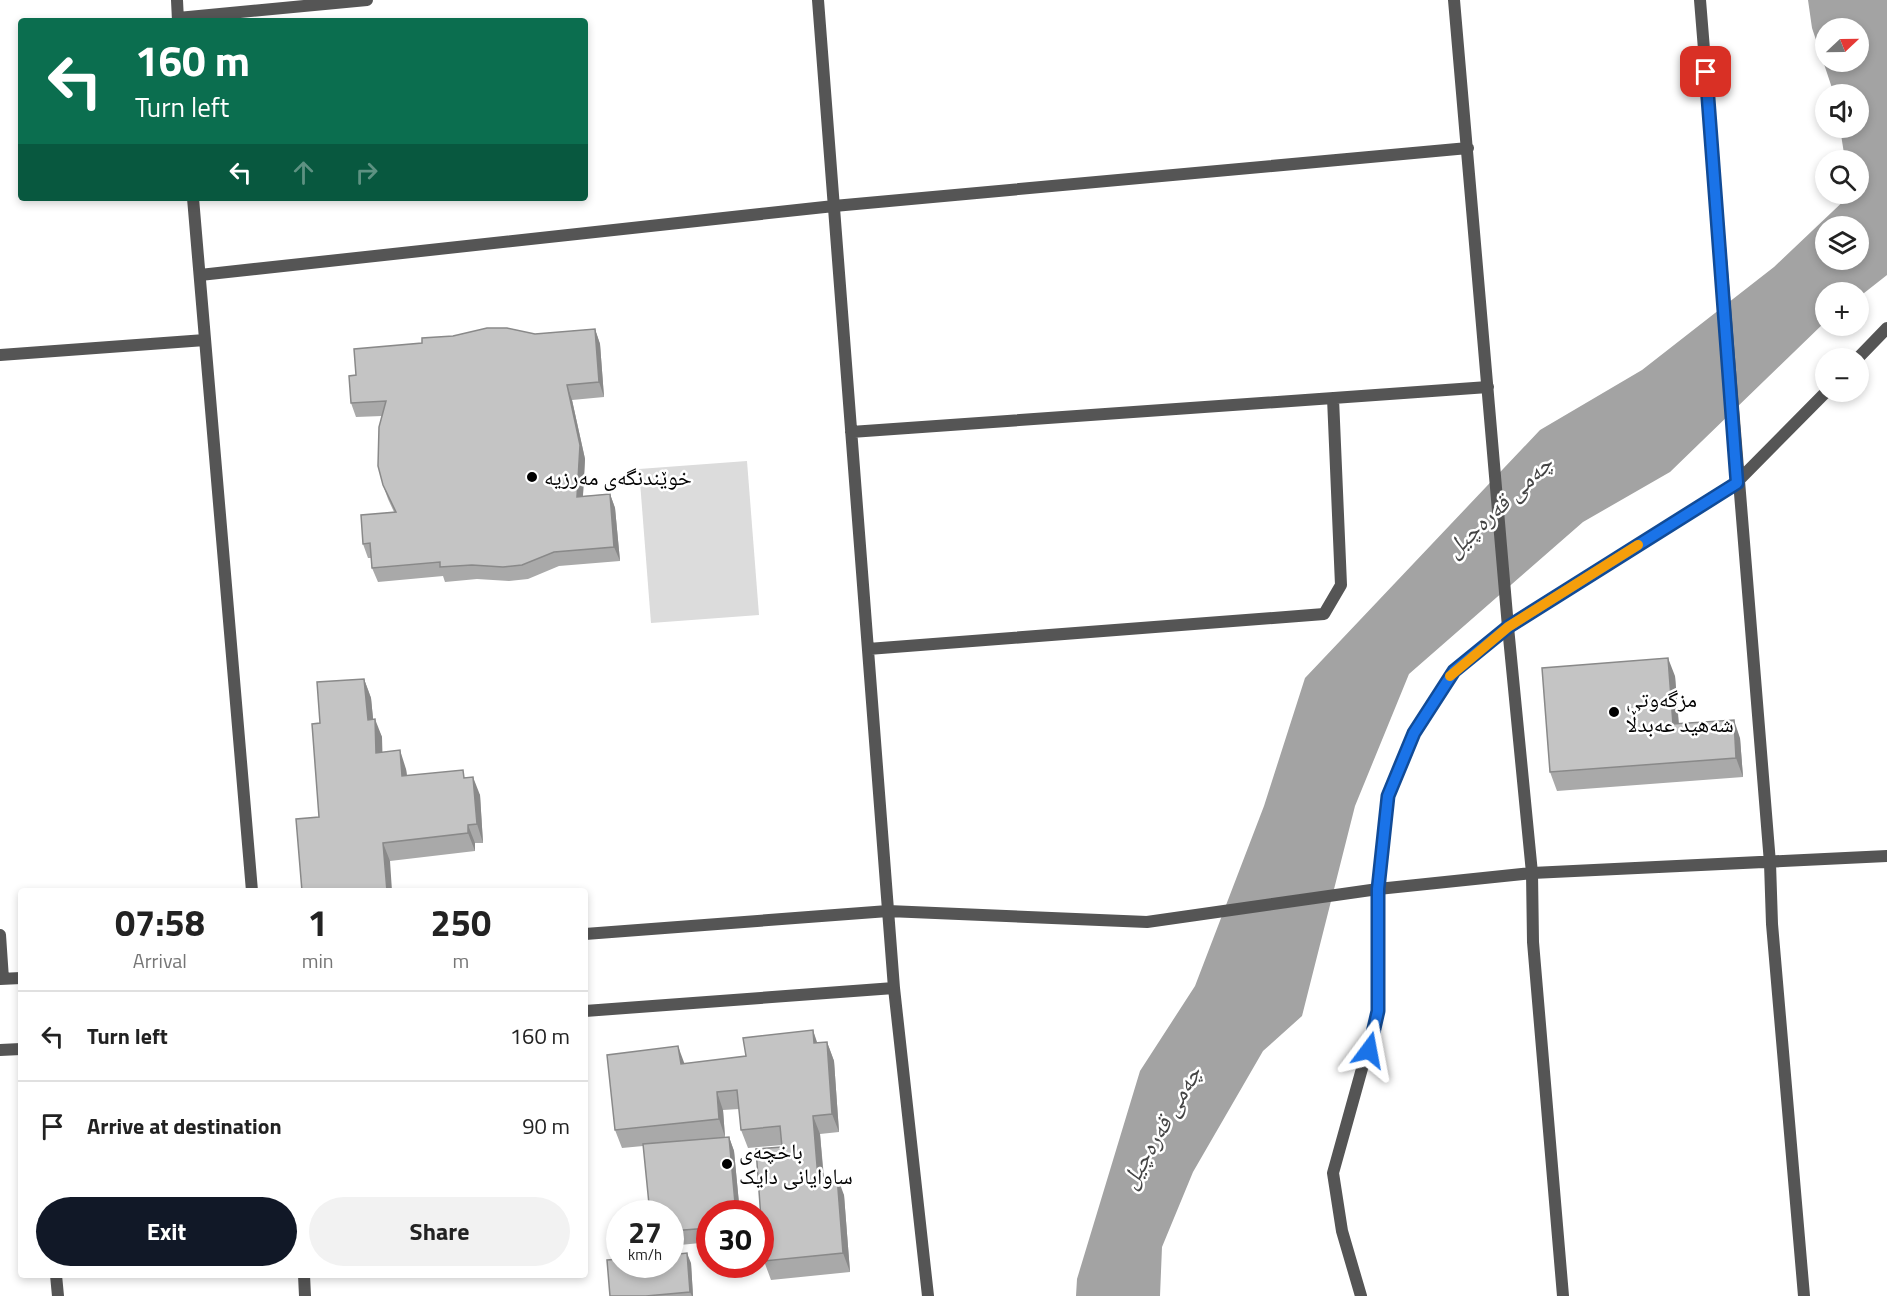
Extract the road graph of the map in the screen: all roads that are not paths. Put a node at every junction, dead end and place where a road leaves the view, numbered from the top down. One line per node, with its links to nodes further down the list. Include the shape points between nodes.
1 (177, 0): 6 (street)
2 (367, 0): 7 (street)
3 (818, 0): 10 (street)
4 (1454, 0): 8 (street)
5 (1700, 0): 20 (street)
6 (178, 18)
7 (188, 18)
8 (1468, 148): 10 (street); 16 (street)
9 (193, 201): 11 (street)
10 (834, 206): 11 (street); 19 (street)
11 (200, 275): 13 (street)
12 (1887, 328): 14 (street)
13 (205, 340): 15 (street); 26 (street)
14 (1868, 348)
15 (0, 355)
16 (1488, 387): 17 (street); 21 (street)
17 (1333, 398): 19 (street); 22 (street, via 1341,585 1324,614)
18 (1816, 402): 20 (street)
19 (851, 432): 22 (street)
20 (1737, 483): 21 (street); 24 (street)
21 (1508, 627): 25 (street); 27 (street, via 1454,671 1414,733 1388,796)
22 (868, 649): 28 (street)
23 (1887, 856): 24 (street)
24 (1770, 863): 25 (street); 44 (street)
25 (1532, 873): 27 (street); 43 (street, via 1533,942)
26 (252, 888)
27 (1378, 889): 28 (street, via 1147,922); 42 (street, via 1378,1011 1333,1173 1342,1231)
28 (888, 911): 29 (street); 33 (street)
29 (588, 934)
30 (0, 935): 32 (street)
31 (18, 978): 32 (street)
32 (2, 979)
33 (894, 988): 34 (street); 41 (street)
34 (588, 1011)
35 (18, 1049): 36 (street)
36 (0, 1050)
37 (56, 1278): 39 (street)
38 (304, 1278): 40 (street)
39 (58, 1296)
40 (305, 1296)
41 (928, 1296)
42 (1361, 1296)
43 (1563, 1296)
44 (1804, 1296)

